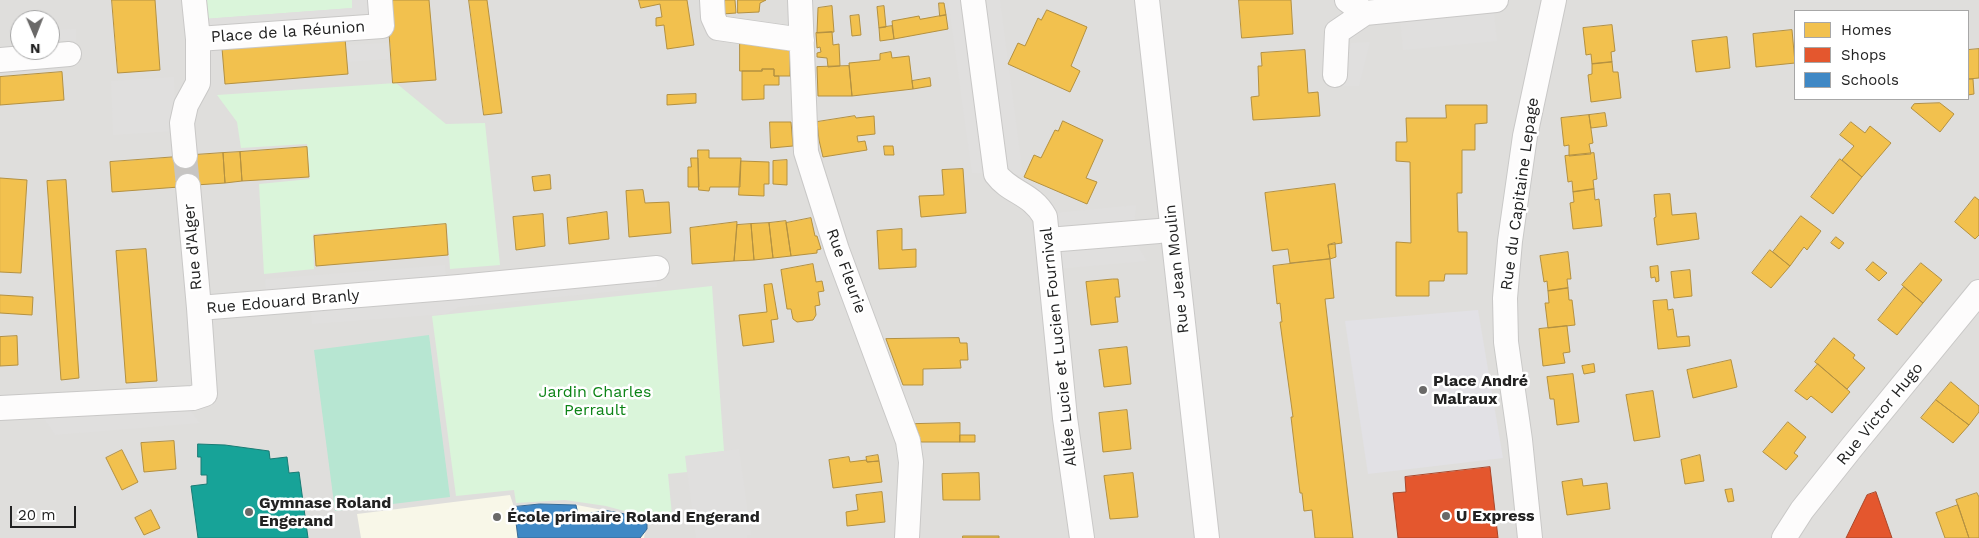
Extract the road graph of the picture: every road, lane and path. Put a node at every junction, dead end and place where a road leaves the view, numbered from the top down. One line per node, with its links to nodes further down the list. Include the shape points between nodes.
1 (194, 0): 10 (street)
2 (380, 0): 10 (street, Place de la Réunion, via 382,26)
3 (712, 0): 11 (street, via 713,17 718,28)
4 (800, 0): 11 (street, Rue Fleurie)
5 (973, 0): 18 (street, Allée Lucie et Lucien Fournival, via 996,174 1040,208 1045,217)
6 (1147, 0): 25 (street, Rue Jean Moulin)
7 (1496, 0): 9 (street)
8 (1554, 0): 26 (street, Rue du Capitaine Lepage, via 1525,136 1505,298 1506,342)
9 (1356, 6): 14 (street, via 1337,32)
10 (198, 39): 15 (street, via 198,83 186,104 182,123)
11 (802, 40): 23 (street, Rue Fleurie, via 806,152 837,250 908,440 911,462)
12 (69, 54): 13 (street)
13 (0, 60)
14 (1334, 75)
15 (185, 156)
16 (188, 186): 21 (street, Rue d'Alger)
17 (1159, 231): 18 (street)
18 (1048, 240): 24 (street, Allée Lucie et Lucien Fournival, via 1065,418)
19 (657, 268): 21 (street, Rue Edouard Branly)
20 (1979, 292): 27 (street, Rue Victor Hugo, via 1802,510)
21 (199, 308): 22 (street, Rue Edouard Branly, via 205,394 193,398)
22 (0, 408)
23 (907, 538)
24 (1082, 538)
25 (1207, 538)
26 (1530, 538)
27 (1784, 538)

